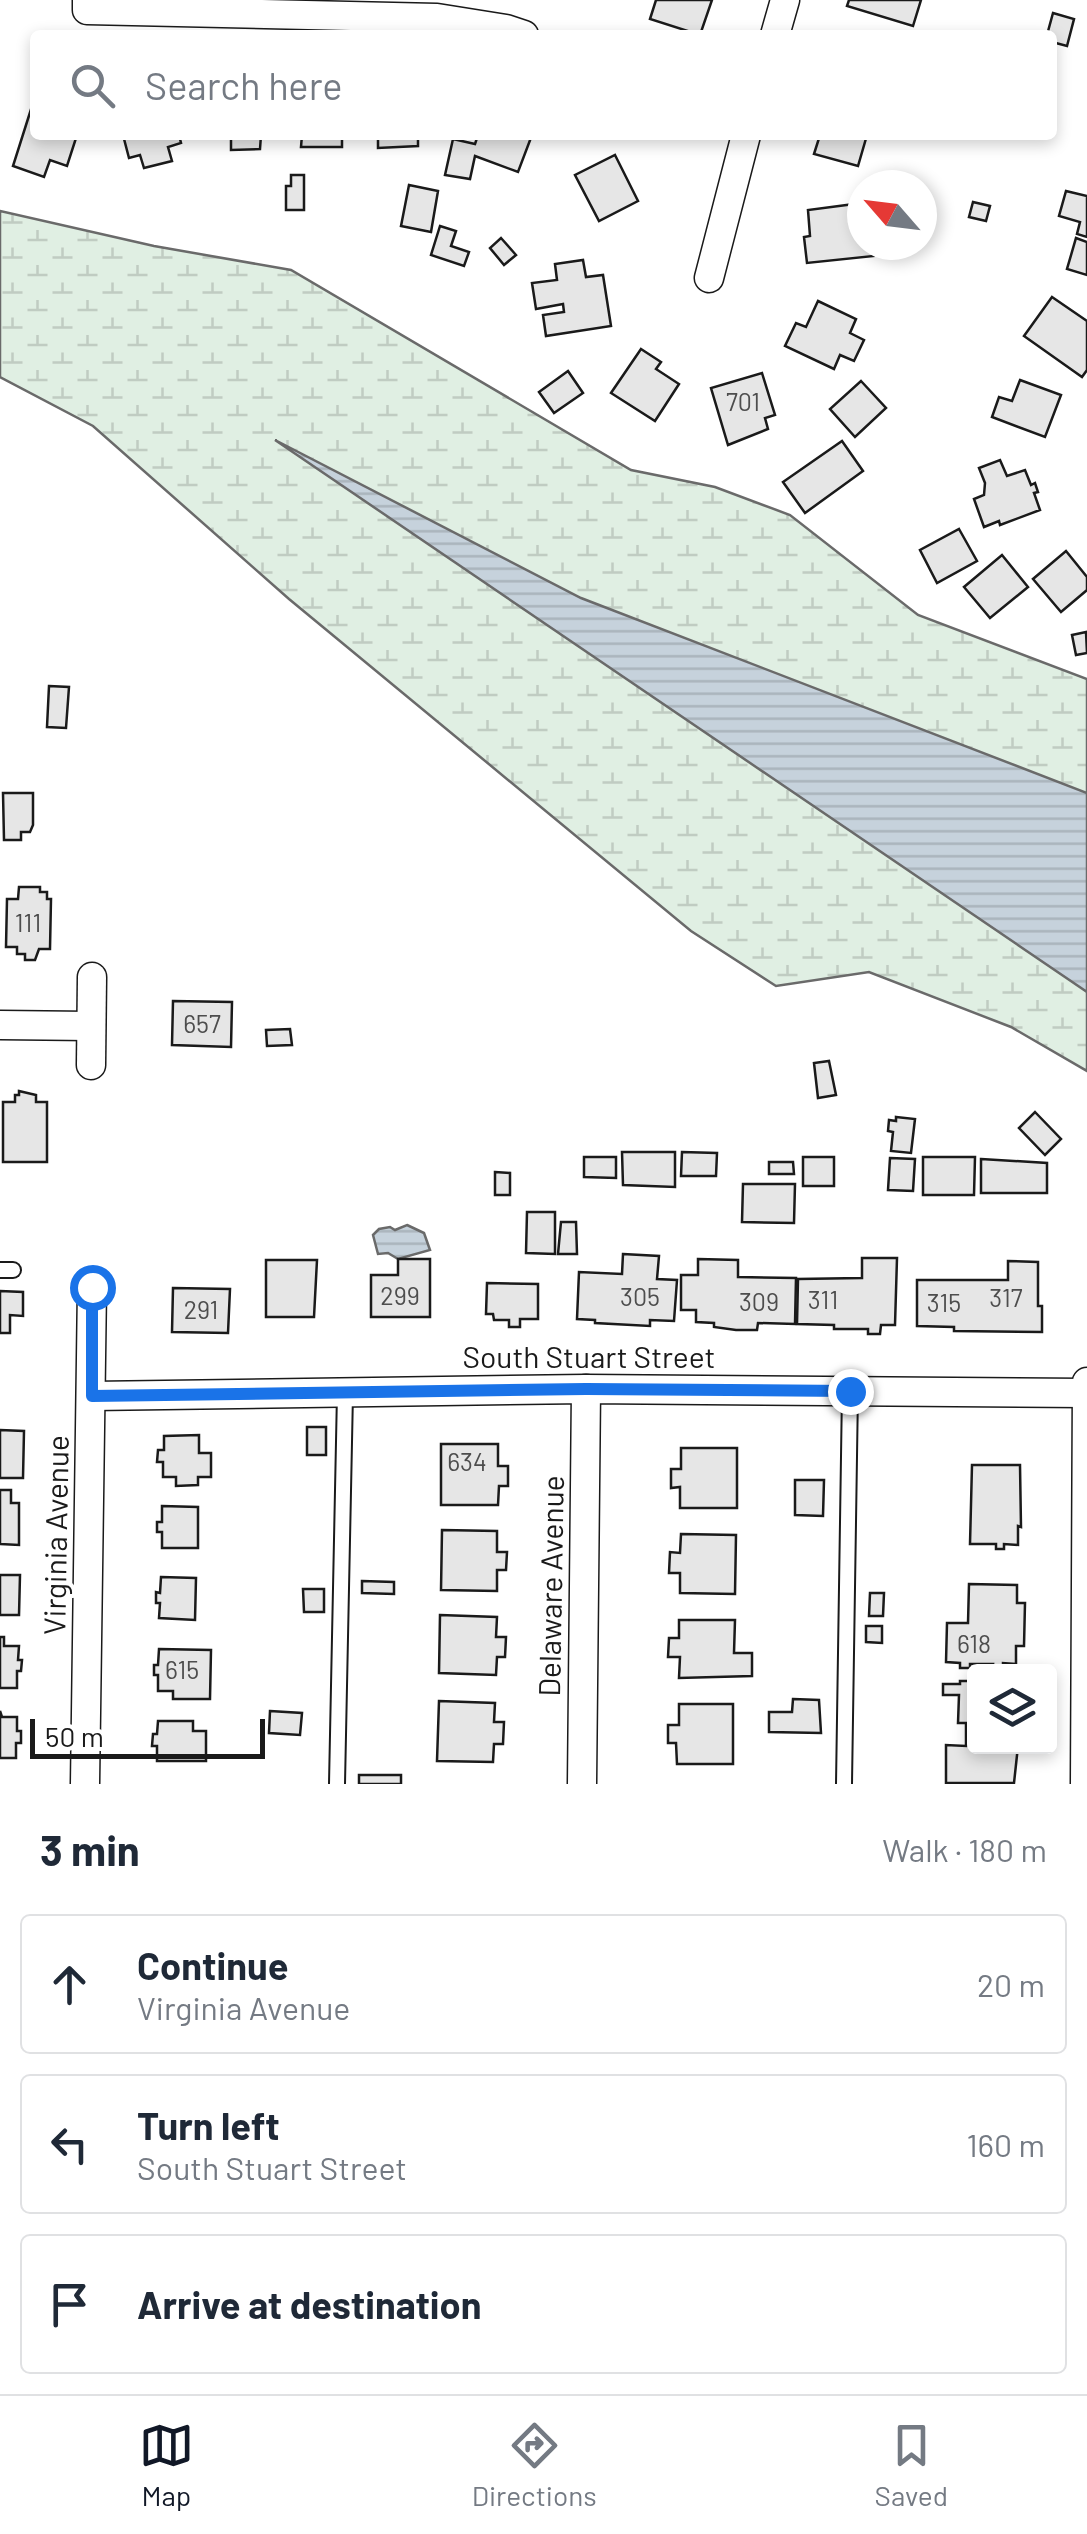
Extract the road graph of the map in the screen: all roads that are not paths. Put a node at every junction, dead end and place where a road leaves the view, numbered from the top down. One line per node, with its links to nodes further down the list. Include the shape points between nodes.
1 (87, 0): 3 (street, via 87,10)
2 (785, 0): 5 (street)
3 (340, 7): 4 (street)
4 (511, 30)
5 (776, 30)
6 (745, 140): 7 (street)
7 (709, 278)
8 (92, 977): 10 (street)
9 (0, 1025): 10 (street)
10 (90, 1026): 11 (street)
11 (91, 1064)
12 (92, 1287): 18 (street, Virginia Avenue)
13 (1087, 1382): 17 (street)
14 (586, 1389): 15 (street, South Stuart Street); 16 (street, South Stuart Street); 21 (street, Delaware Avenue)
15 (850, 1391): 17 (street, South Stuart Street); 22 (lane)
16 (345, 1393): 18 (street, South Stuart Street); 20 (lane)
17 (1087, 1393): 23 (street)
18 (92, 1396): 19 (street, Virginia Avenue)
19 (85, 1784)
20 (338, 1784)
21 (582, 1784)
22 (844, 1784)
23 (1085, 1784)

